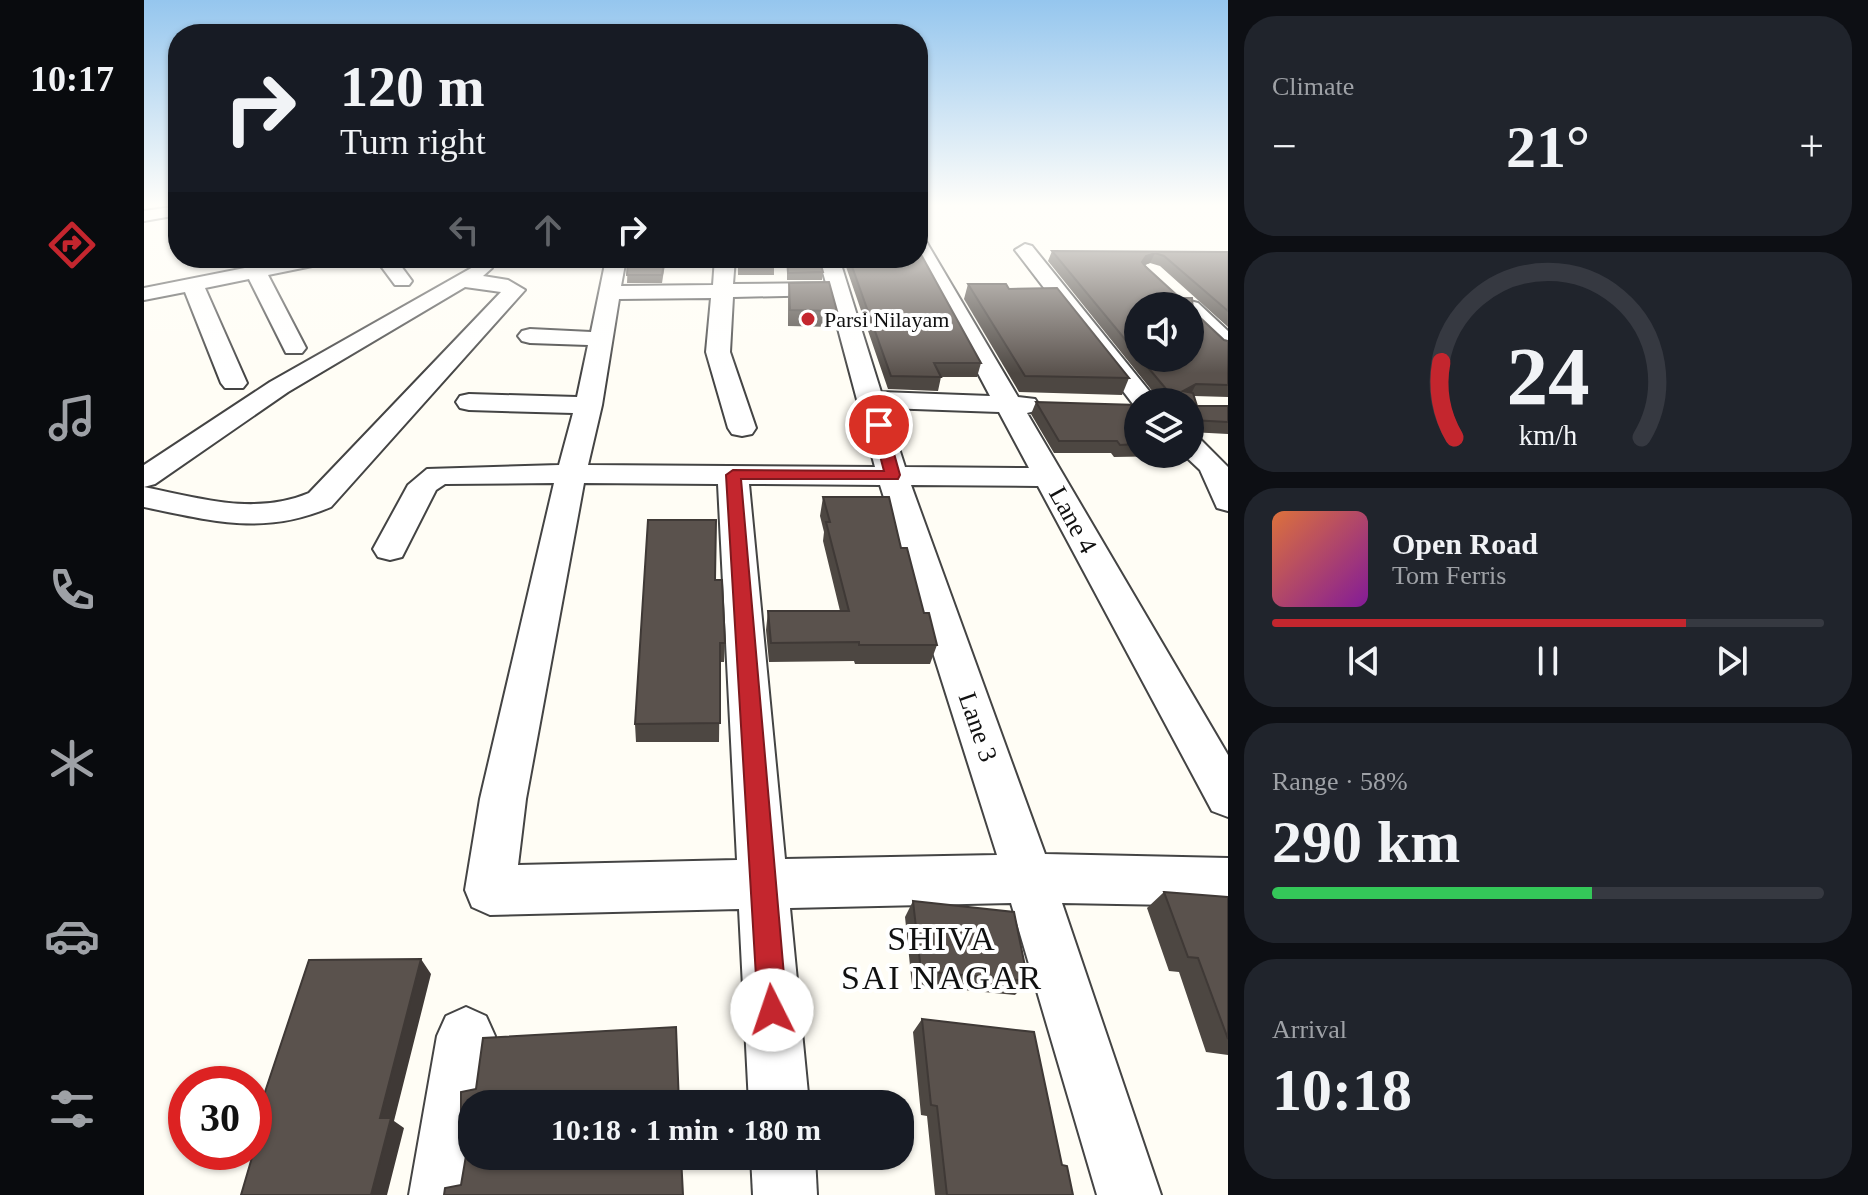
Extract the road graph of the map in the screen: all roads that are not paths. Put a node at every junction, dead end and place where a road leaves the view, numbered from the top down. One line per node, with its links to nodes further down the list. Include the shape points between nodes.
1 (928, 262): 24 (street, Lane 4)
2 (1034, 262): 20 (street)
3 (276, 268): 7 (street)
4 (392, 268): 9 (street)
5 (614, 268): 12 (street)
6 (724, 268): 11 (street)
7 (256, 272): 10 (street); 18 (street)
8 (834, 274): 11 (street); 21 (street, Lane 3)
9 (402, 281)
10 (193, 285): 13 (street); 19 (street)
11 (722, 290): 12 (street); 28 (street, via 718,352)
12 (611, 293): 16 (street)
13 (144, 294)
14 (1204, 322): 17 (street)
15 (530, 336): 16 (street)
16 (602, 339): 23 (street)
17 (1228, 344)
18 (294, 348)
19 (234, 383)
20 (1134, 388)
21 (872, 400): 24 (street); 33 (street, Lane 3)
22 (469, 402): 23 (street)
23 (589, 405): 31 (street)
24 (1007, 405): 25 (street); 34 (street, Lane 4)
25 (1051, 406)
26 (1109, 406): 27 (street)
27 (1124, 406)
28 (742, 428)
29 (1204, 456): 30 (street)
30 (1220, 468): 37 (street)
31 (571, 474): 32 (street); 38 (street, via 438,475 423,485); 42 (street, via 503,799 490,890)
32 (733, 475): 33 (street); 42 (street)
33 (892, 475): 34 (street); 40 (street, Lane 3)
34 (1049, 477): 39 (street, Lane 4)
35 (144, 478): 36 (street, via 279,387 472,273 514,290 320,500 298,512 258,518)
36 (144, 497)
37 (1228, 501)
38 (390, 549)
39 (1228, 797)
40 (1029, 878): 41 (street); 42 (street); 48 (street, Lane 3)
41 (1228, 882)
42 (763, 885): 44 (street)
43 (466, 1036): 46 (street)
44 (778, 1090)
45 (784, 1170): 47 (street)
46 (441, 1195)
47 (785, 1195)
48 (1129, 1195)

